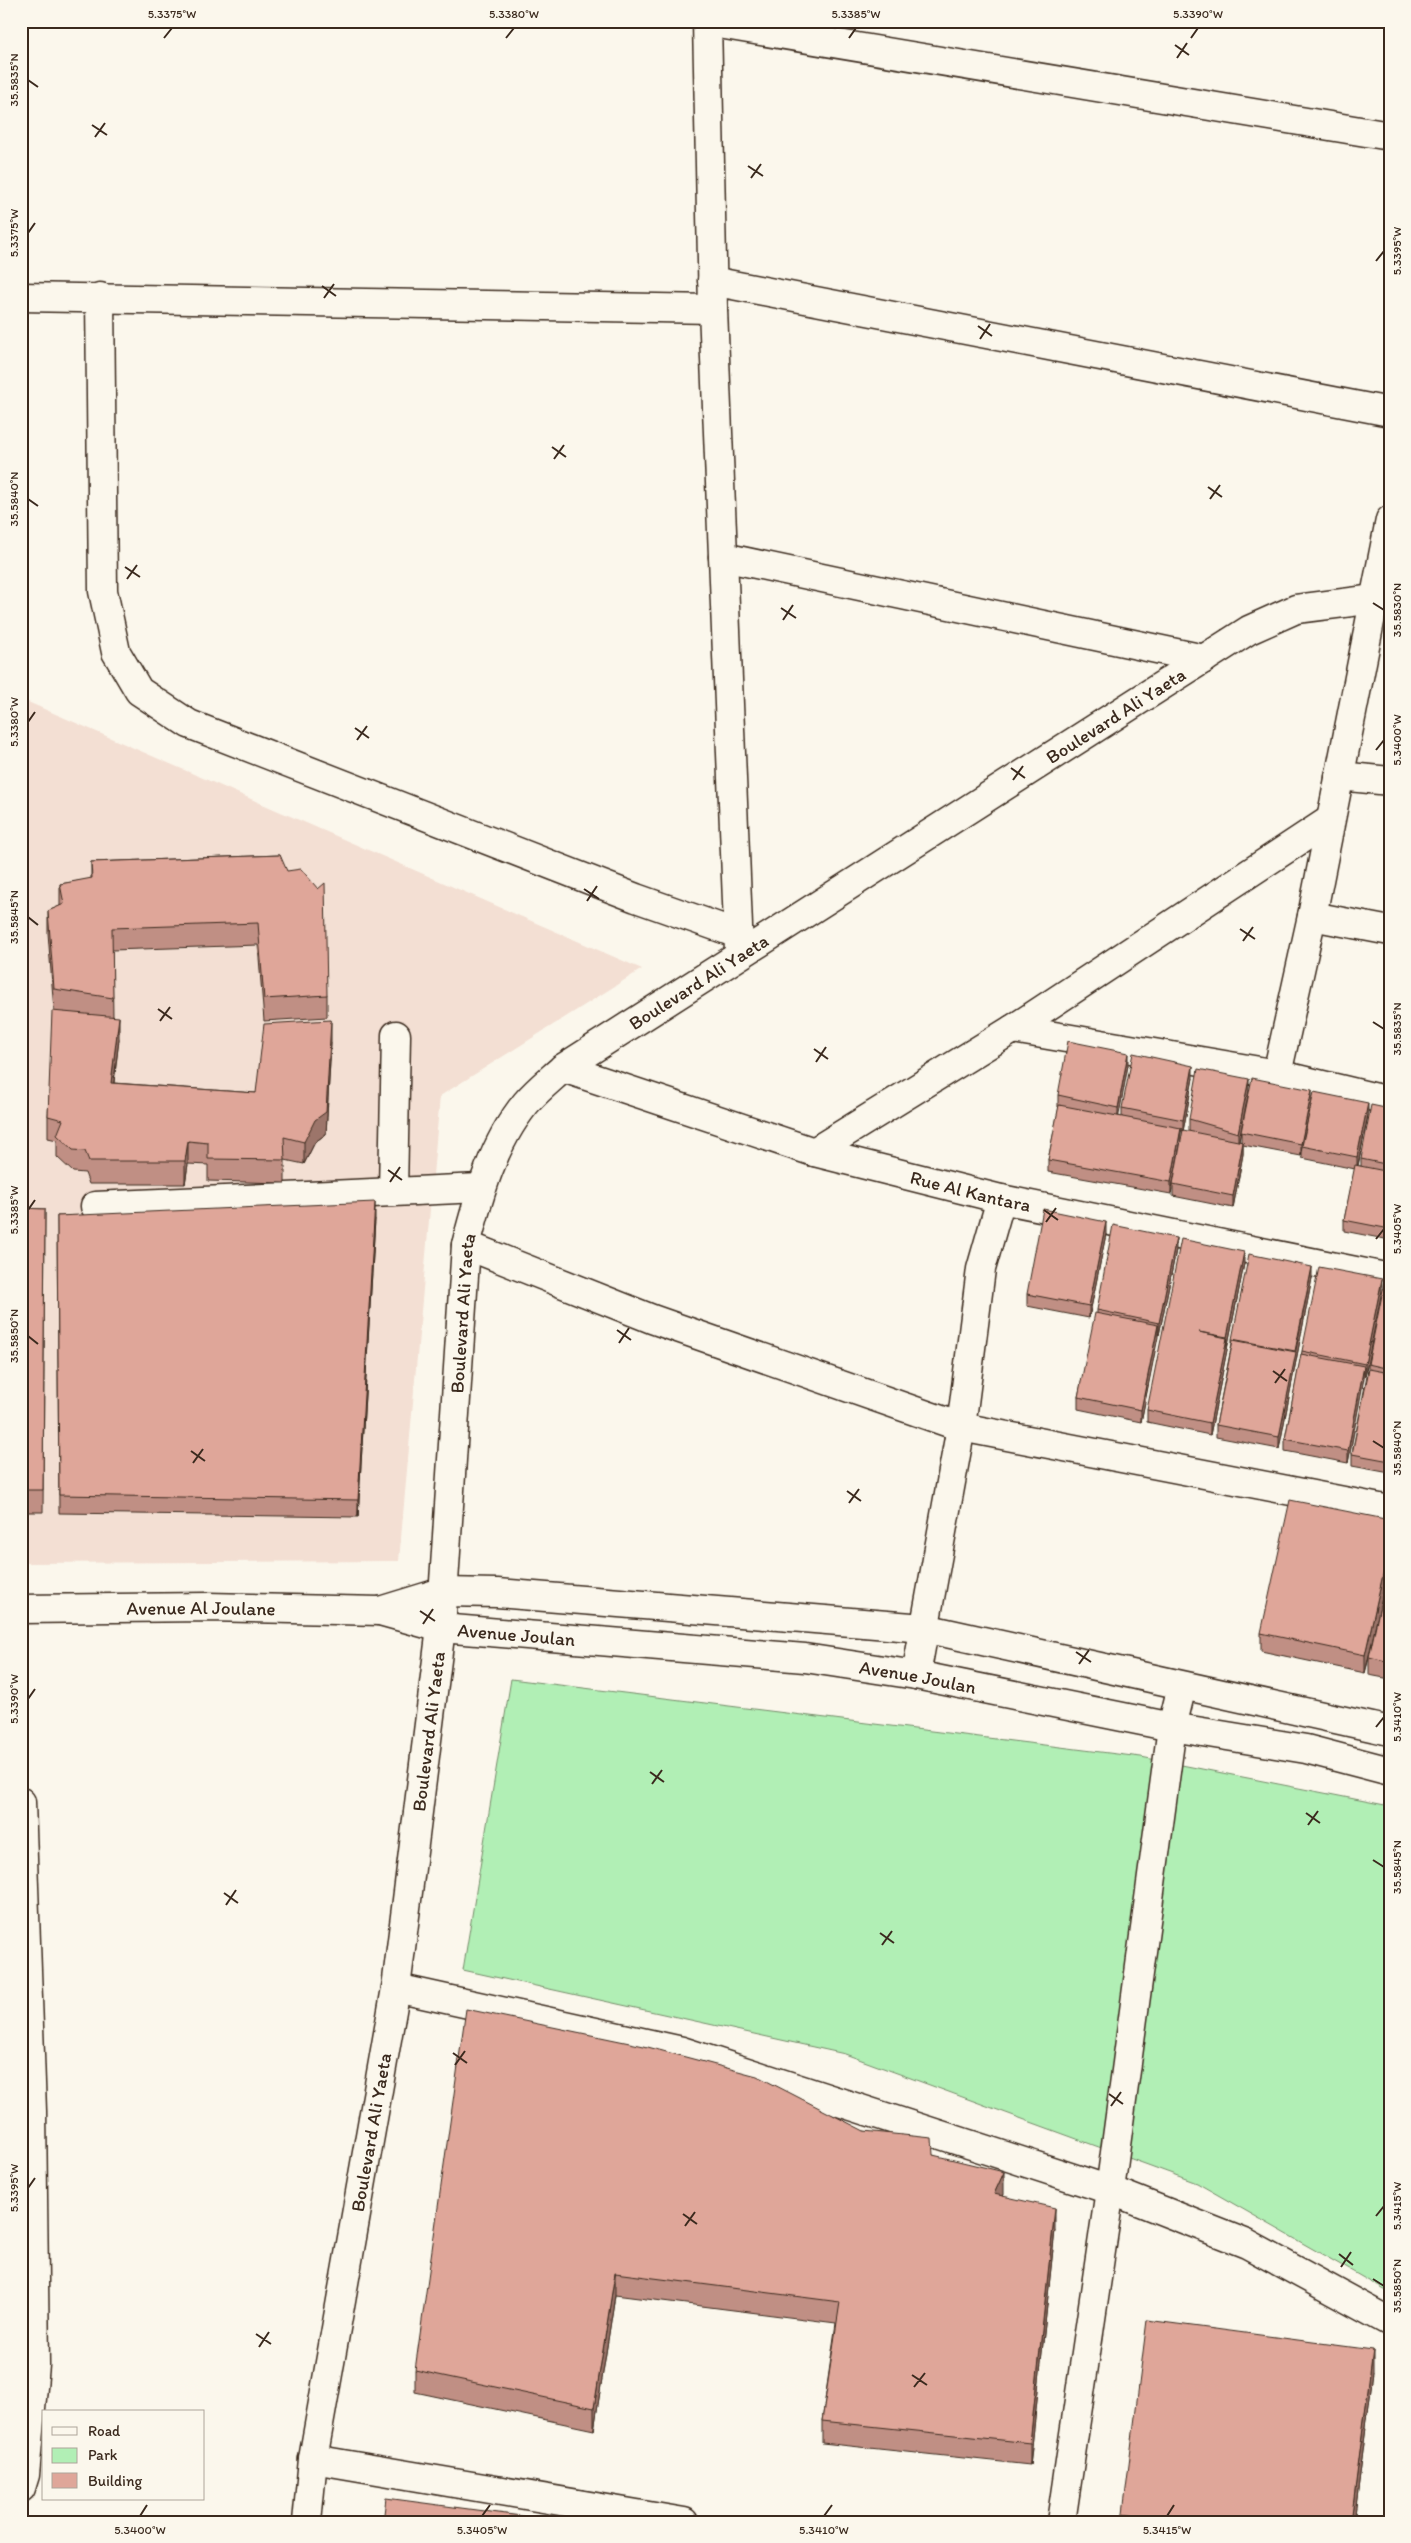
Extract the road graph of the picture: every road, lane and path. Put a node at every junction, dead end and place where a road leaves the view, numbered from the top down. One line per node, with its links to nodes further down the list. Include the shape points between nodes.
1 (707, 22): 2 (street); 3 (street)
2 (1390, 136)
3 (712, 281): 6 (street); 7 (street)
4 (21, 297): 5 (street)
5 (100, 297): 6 (street); 17 (street, via 103,591 116,652 139,691 189,724 636,898)
6 (713, 309): 9 (street)
7 (1390, 412)
8 (1390, 520): 10 (street)
9 (723, 557): 11 (street); 17 (street)
10 (1382, 600): 11 (street, Boulevard Ali Yaeta, via 1296,609 1249,630); 12 (street)
11 (1204, 659): 17 (street, Boulevard Ali Yaeta)
12 (1338, 776): 13 (street); 14 (street)
13 (1390, 780)
14 (1330, 820): 15 (street); 18 (street)
15 (1312, 916): 16 (street); 21 (street)
16 (1390, 931)
17 (739, 944): 20 (street, Boulevard Ali Yaeta)
18 (1013, 1029): 21 (street); 23 (street)
19 (396, 1035): 25 (street)
20 (563, 1068): 23 (street, Rue Al Kantara); 24 (street, Boulevard Ali Yaeta, via 527,1102 511,1124)
21 (1277, 1074): 22 (street)
22 (1390, 1100)
23 (814, 1152): 26 (street, Rue Al Kantara)
24 (480, 1188): 25 (street); 28 (street, Boulevard Ali Yaeta)
25 (393, 1192): 27 (street)
26 (1001, 1199): 29 (street, Rue Al Kantara); 30 (street, via 981,1270)
27 (95, 1206)
28 (466, 1245): 30 (street, via 652,1319); 32 (street, Boulevard Ali Yaeta)
29 (1390, 1278)
30 (961, 1427): 31 (street); 36 (street)
31 (1390, 1510)
32 (442, 1592): 34 (street, Avenue Al Joulane); 35 (street, Boulevard Ali Yaeta); 36 (street, Avenue Joulan, via 497,1593)
33 (21, 1608): 34 (street, Avenue Al Joulane, via 208,1607)
34 (380, 1611): 35 (street, Avenue Al Joulane)
35 (441, 1628): 37 (street, Avenue Joulan, via 805,1658); 43 (street, Boulevard Ali Yaeta)
36 (924, 1628): 37 (street); 38 (street, Avenue Joulan)
37 (916, 1675): 39 (street, Avenue Joulan)
38 (1182, 1686): 39 (street); 40 (street, Avenue Joulan)
39 (1172, 1727): 41 (street, Avenue Joulan, via 1306,1749); 44 (street)
40 (1390, 1731)
41 (1390, 1771)
42 (21, 1802): 47 (street, via 32,2111 35,2364 25,2475)
43 (396, 1988): 44 (street, via 682,2051); 46 (street, Boulevard Ali Yaeta)
44 (1110, 2190): 45 (street, via 1247,2244); 50 (street)
45 (1390, 2322)
46 (313, 2459): 48 (street, Boulevard Ali Yaeta); 49 (street)
47 (21, 2488)
48 (306, 2522)
49 (684, 2522)
50 (1061, 2522)

